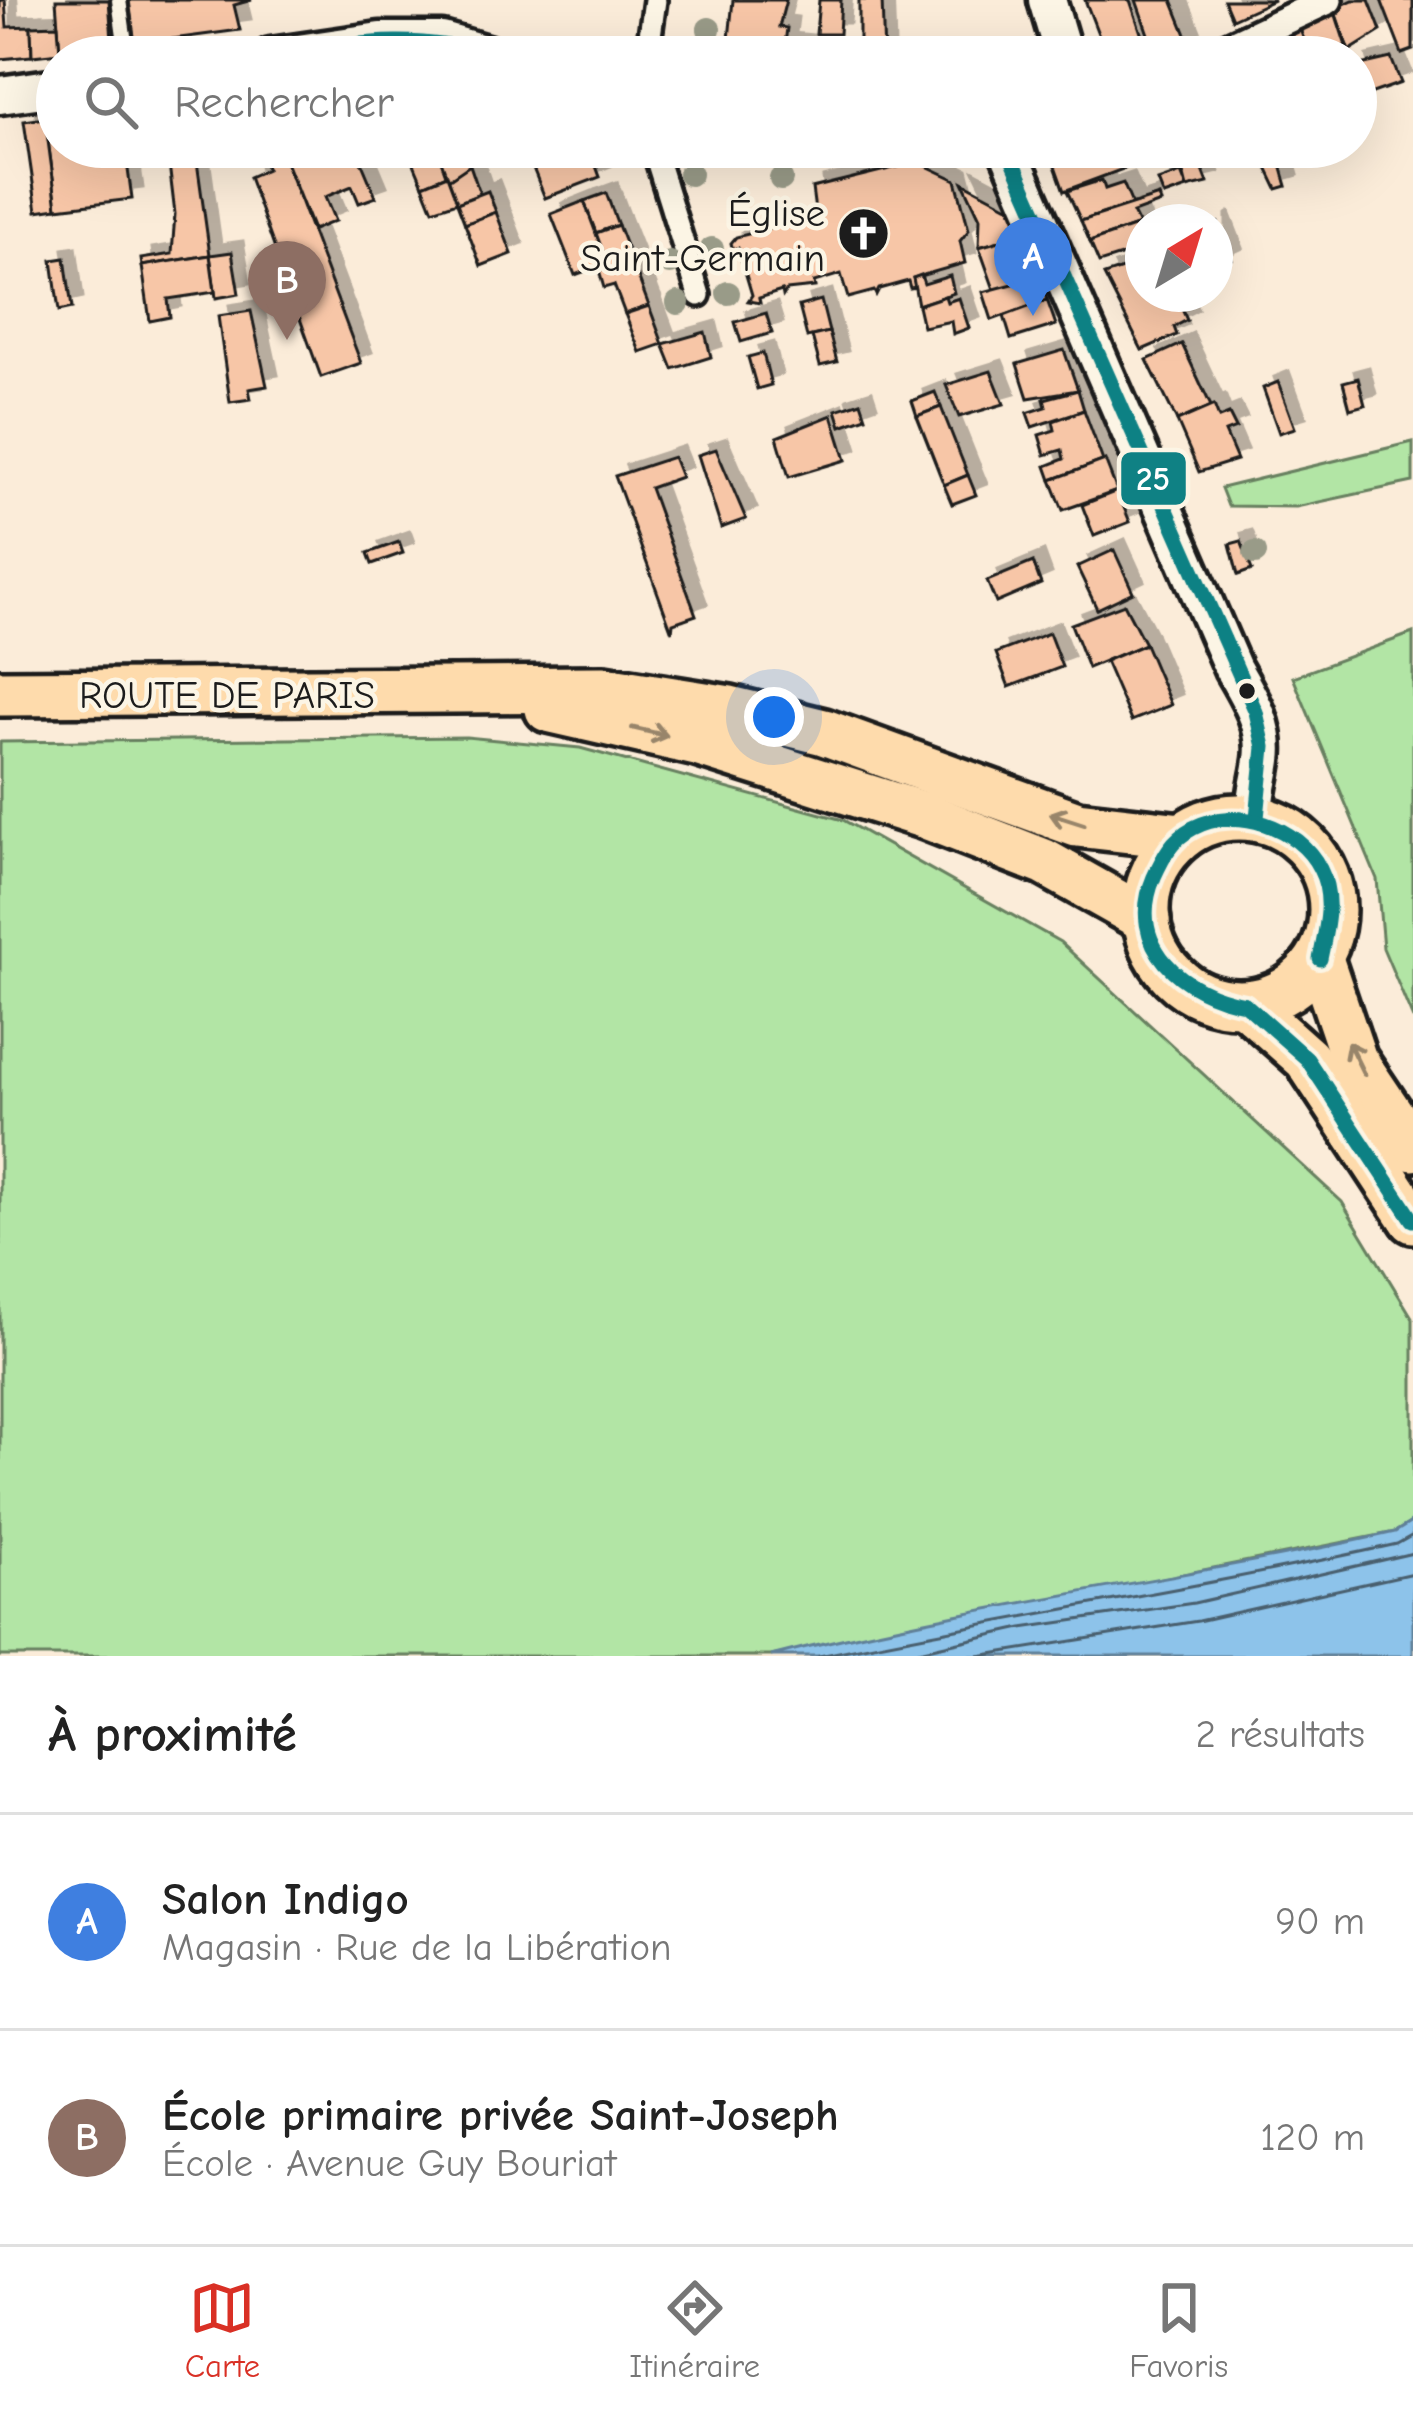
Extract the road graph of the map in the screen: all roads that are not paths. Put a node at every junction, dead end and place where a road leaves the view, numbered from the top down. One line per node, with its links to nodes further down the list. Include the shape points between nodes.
1 (119, 0): 5 (lane)
2 (655, 0): 6 (street)
3 (1047, 0): 7 (street)
4 (1328, 0): 8 (street)
5 (124, 36)
6 (650, 36)
7 (1058, 36)
8 (1251, 36)
9 (36, 90): 10 (street)
10 (0, 95)
11 (659, 168): 13 (street)
12 (1016, 168): 16 (street, via 1258,712 1264,757)
13 (699, 295)
14 (453, 692): 15 (main road, ROUTE DE PARIS); 17 (main road, ROUTE DE PARIS, one-way to 14, via 1077,824 960,778 730,709 604,689); 18 (main road, ROUTE DE PARIS, one-way to 18, via 697,743 926,816 1044,862)
15 (0, 694)
16 (1257, 818): 17 (main road, via 1218,820); 19 (main road, via 1308,847 1325,872 1332,901)
17 (1182, 836): 18 (main road, via 1151,878)
18 (1147, 920): 20 (main road, via 1165,966 1187,988)
19 (1320, 958): 20 (main road, via 1300,982); 21 (main road, one-way to 19, via 1354,1060)
20 (1245, 1004): 22 (main road, via 1307,1059)
21 (1413, 1148)
22 (1413, 1220)

